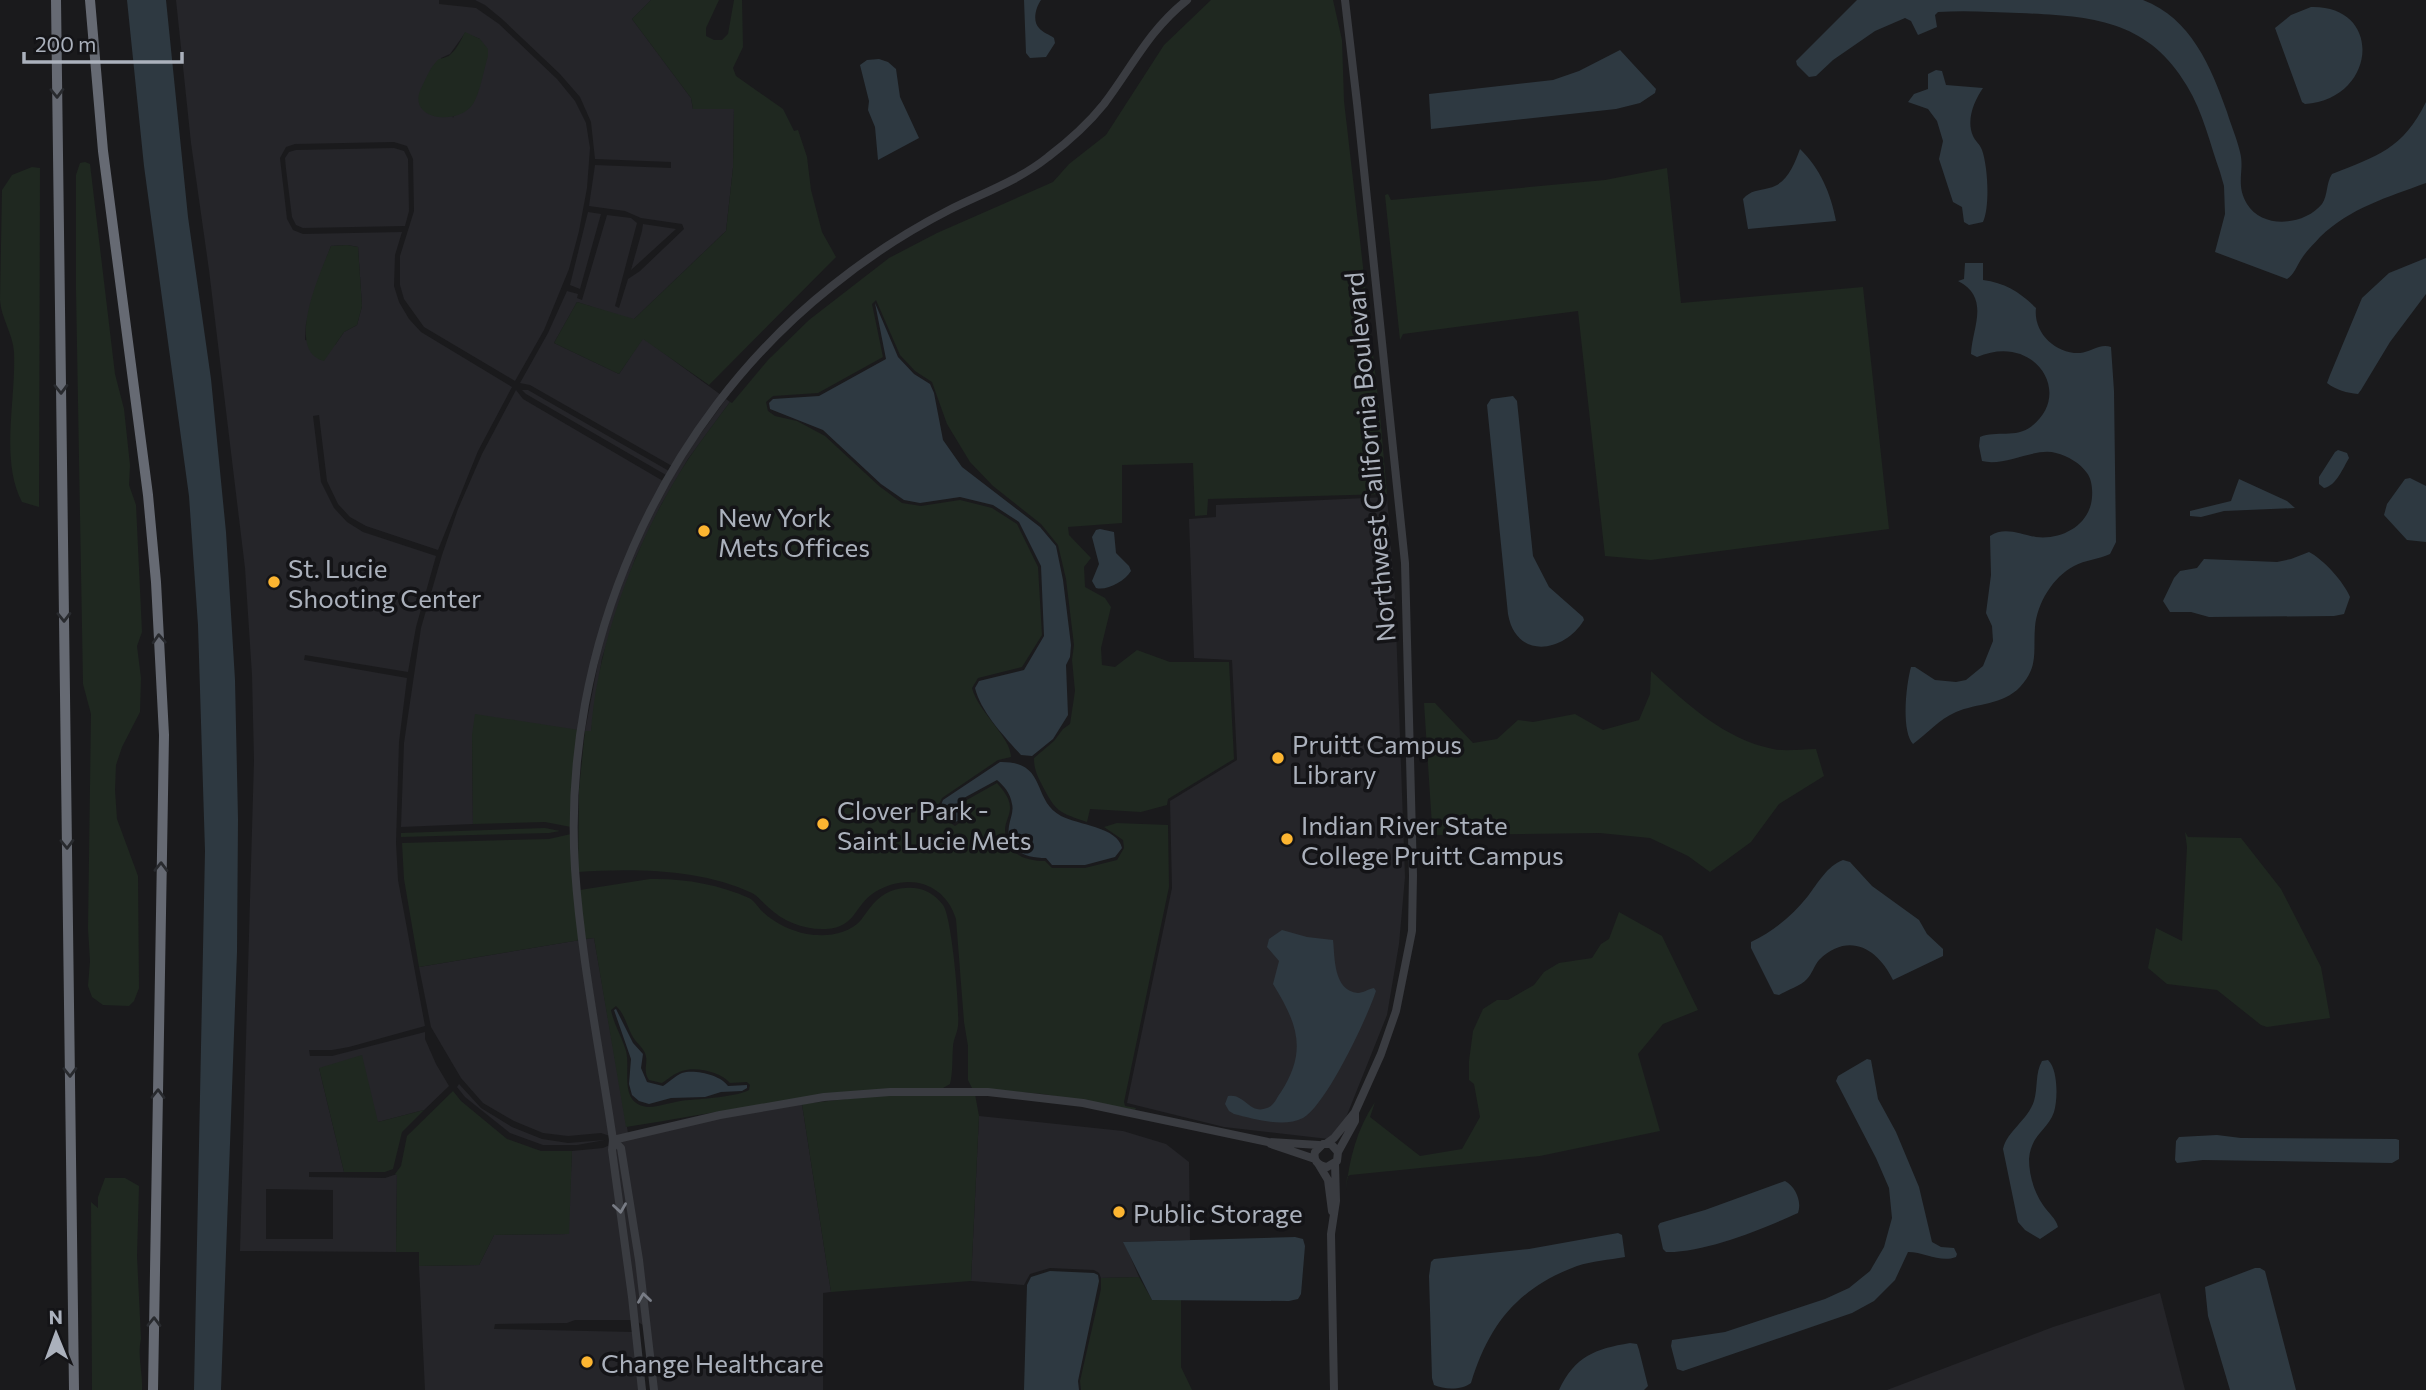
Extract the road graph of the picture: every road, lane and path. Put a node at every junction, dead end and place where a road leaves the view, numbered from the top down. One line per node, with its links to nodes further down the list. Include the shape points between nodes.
1 (56, 0): 15 (highway, one-way to 15)
2 (90, 0): 16 (highway, one-way to 2, via 164,735 148,495 103,151)
3 (1187, 0): 6 (street, via 1146,41 1097,113 1077,134 1012,181 888,246 799,314 710,414 655,502 624,568 598,646 582,726 576,789 578,900)
4 (1345, 0): 5 (street, Northwest California Boulevard, via 1405,563 1413,875 1412,931 1396,1011)
5 (1356, 1112): 8 (street, Northwest California Boulevard); 9 (street, Northwest California Boulevard)
6 (613, 1140): 7 (street, via 720,1115 891,1091 988,1092 1083,1103); 13 (street, one-way to 13); 14 (street, one-way to 6, via 636,1234 621,1148)
7 (1268, 1142): 8 (street); 10 (street)
8 (1323, 1144): 9 (street); 10 (street, via 1315,1152)
9 (1338, 1152): 11 (street)
10 (1317, 1162): 11 (street, via 1327,1167); 12 (street, via 1328,1180)
11 (1335, 1163): 12 (street)
12 (1332, 1214): 18 (street)
13 (636, 1324): 14 (street, via 645,1333); 17 (street)
14 (654, 1386)
15 (74, 1390)
16 (153, 1390)
17 (642, 1390)
18 (1334, 1390)

